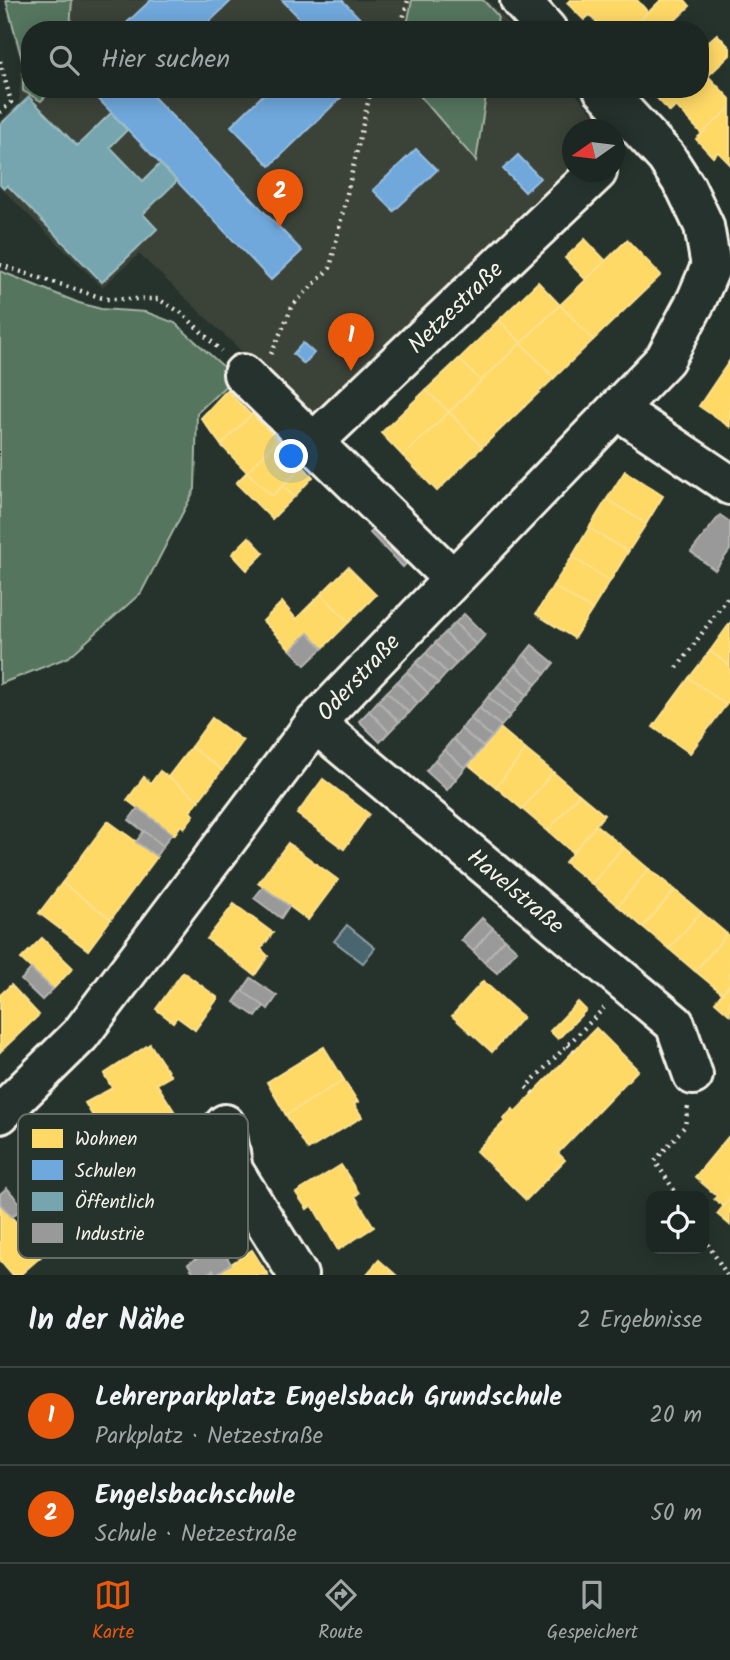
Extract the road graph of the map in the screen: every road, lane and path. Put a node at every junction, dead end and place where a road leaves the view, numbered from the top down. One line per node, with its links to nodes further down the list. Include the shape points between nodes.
1 (408, 0): 3 (path)
2 (520, 0): 4 (street)
3 (402, 21)
4 (539, 21)
5 (0, 61): 8 (path, via 11,102)
6 (369, 98): 13 (path, via 330,268 293,305)
7 (607, 98): 9 (street)
8 (0, 113)
9 (627, 142): 12 (street, via 666,157 686,187)
10 (587, 182): 15 (street, Netzestraße)
11 (0, 265): 13 (path, via 106,299 158,299 182,313)
12 (721, 269): 14 (street, Oderstraße, via 698,299 665,359)
13 (250, 380): 15 (street)
14 (618, 410): 16 (street); 17 (street, Oderstraße)
15 (314, 442): 17 (street)
16 (730, 485)
17 (452, 578): 20 (street, Oderstraße)
18 (730, 594): 19 (path)
19 (677, 668)
20 (315, 723): 21 (street, Havelstraße); 26 (street, Oderstraße, via 80,1035)
21 (627, 985): 22 (path); 24 (street, Havelstraße, via 676,1024)
22 (568, 1045): 23 (path); 25 (path, via 526,1087)
23 (574, 1051)
24 (693, 1075): 27 (path, via 685,1126 655,1161)
25 (533, 1093)
26 (0, 1114)
27 (674, 1191)
28 (248, 1194): 30 (street)
29 (709, 1246): 31 (path)
30 (298, 1275)
31 (727, 1275)

